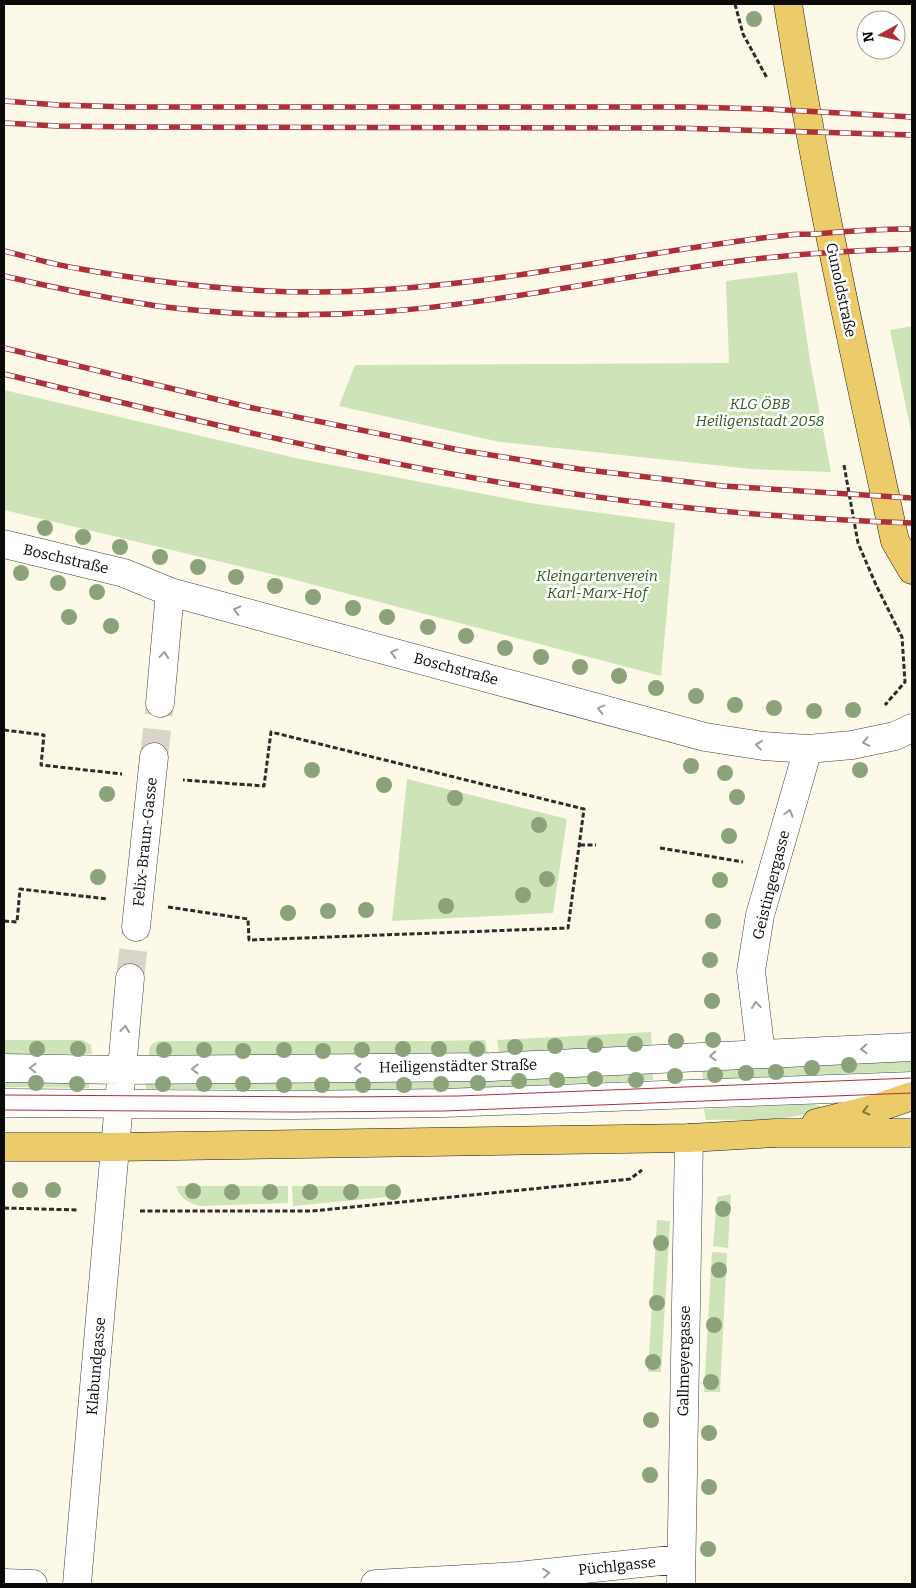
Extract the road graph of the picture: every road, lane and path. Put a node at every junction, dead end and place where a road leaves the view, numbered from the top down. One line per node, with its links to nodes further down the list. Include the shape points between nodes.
1 (735, 4): 3 (path, via 744,34)
2 (788, 4): 5 (main road, Gunoldstraße, via 838,282 895,541)
3 (768, 80)
4 (4, 544): 6 (street, Boschstraße, via 124,573)
5 (912, 570)
6 (170, 592): 8 (street, one-way to 6); 12 (street, Boschstraße, one-way to 6, via 705,737)
7 (902, 637): 9 (path, via 905,682)
8 (160, 703)
9 (880, 711)
10 (912, 728): 12 (street, Boschstraße, one-way to 12, via 895,736 852,745)
11 (4, 730): 14 (path, via 44,735 41,765)
12 (808, 749): 19 (street, Geistingergasse, one-way to 12)
13 (154, 757): 20 (street, Felix-Braun-Gasse)
14 (123, 774)
15 (183, 780): 16 (path, via 264,786 271,732 584,809)
16 (580, 845): 17 (path); 20 (path, via 568,928 249,940 248,919)
17 (596, 845)
18 (660, 848): 19 (path)
19 (773, 869): 24 (street, Geistingergasse, one-way to 19, via 751,971 760,915)
20 (137, 915): 21 (path, via 20,889 16,922)
21 (4, 921)
22 (130, 978): 26 (street, one-way to 22)
23 (912, 1047): 24 (street, Heiligenstädter Straße, one-way to 24)
24 (761, 1054): 26 (street, Heiligenstädter Straße, one-way to 26, via 491,1067)
25 (4, 1068): 26 (street, Heiligenstädter Straße, one-way to 25)
26 (120, 1070): 30 (street)
27 (912, 1086): 30 (street, via 444,1103)
28 (912, 1096): 31 (main road, one-way to 31)
29 (4, 1103): 30 (street)
30 (118, 1104): 35 (street)
31 (776, 1133): 32 (main road); 33 (main road)
32 (912, 1133)
33 (689, 1138): 35 (main road); 39 (street, Gallmeyergasse)
34 (4, 1147): 35 (main road)
35 (115, 1148): 38 (street, Klabundgasse)
36 (645, 1169): 38 (path, via 630,1179 312,1211)
37 (4, 1208): 38 (path)
38 (110, 1211): 42 (street, Klabundgasse)
39 (680, 1572): 43 (street, Püchlgasse, one-way to 39)
40 (4, 1583): 41 (street)
41 (33, 1584)
42 (77, 1584)
43 (375, 1584)

